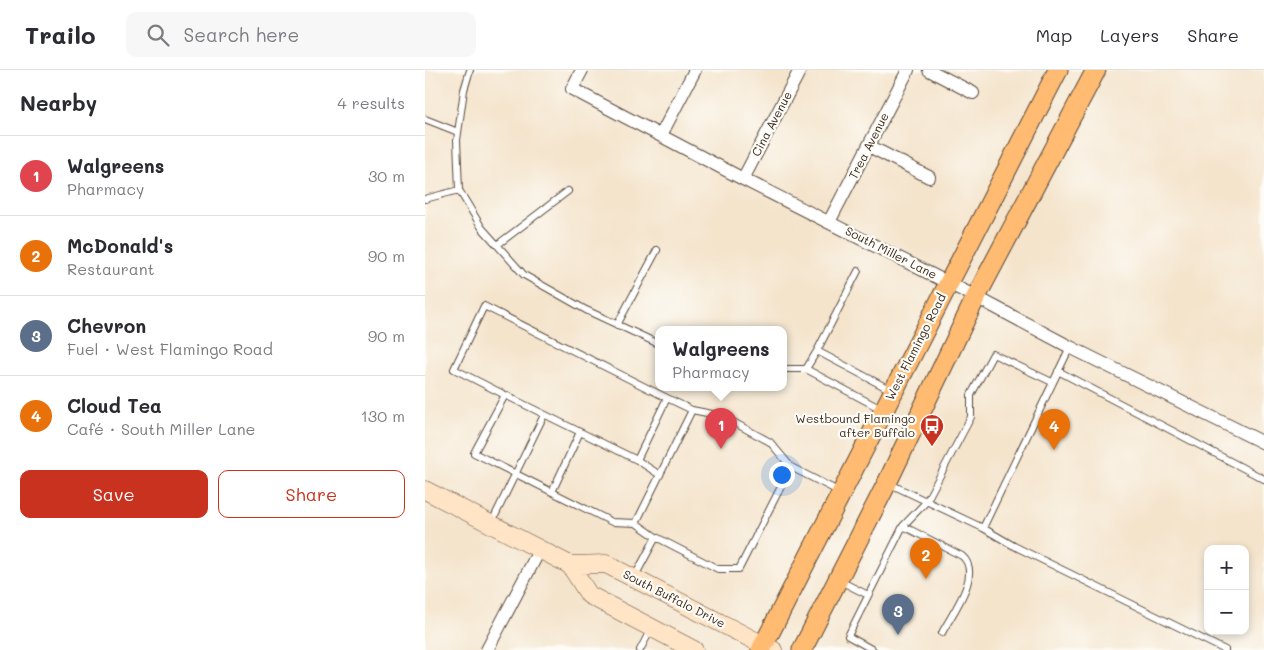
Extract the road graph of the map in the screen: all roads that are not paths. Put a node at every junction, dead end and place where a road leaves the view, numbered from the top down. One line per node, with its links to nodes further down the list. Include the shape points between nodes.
1 (470, 70): 11 (lane)
2 (582, 70): 12 (street, South Miller Lane, via 572,89)
3 (695, 70): 12 (street)
4 (800, 70): 15 (street, Cina Avenue)
5 (908, 70): 13 (street, Trea Avenue)
6 (929, 70): 9 (street)
7 (1058, 70): 23 (main road, West Flamingo Road)
8 (1096, 70): 24 (main road)
9 (973, 93)
10 (425, 119): 11 (lane)
11 (458, 132): 16 (lane)
12 (661, 135): 15 (street, South Miller Lane)
13 (869, 146): 14 (street); 19 (street, Trea Avenue)
14 (929, 177)
15 (743, 179): 19 (street, South Miller Lane)
16 (459, 190): 18 (lane); 20 (lane, via 482,228)
17 (569, 191): 20 (lane)
18 (425, 199)
19 (829, 222): 23 (street, South Miller Lane)
20 (497, 245): 25 (lane, via 524,275)
21 (657, 250): 25 (lane)
22 (858, 271): 28 (lane)
23 (949, 282): 24 (street, South Miller Lane); 33 (main road, West Flamingo Road)
24 (976, 297): 27 (street, South Miller Lane); 46 (main road)
25 (617, 325): 26 (lane)
26 (655, 342)
27 (1070, 346): 31 (lane); 40 (street, South Miller Lane)
28 (817, 351): 30 (lane); 33 (lane)
29 (787, 369): 30 (lane)
30 (806, 369): 37 (lane)
31 (1058, 371): 32 (lane); 45 (lane)
32 (1052, 382): 50 (lane, via 993,354 971,395 971,417); 54 (lane)
33 (893, 391): 37 (main road, West Flamingo Road)
34 (505, 395): 35 (lane, via 454,370 484,306); 38 (lane); 43 (lane, via 474,453)
35 (667, 398): 36 (lane); 41 (lane)
36 (692, 410): 42 (lane, via 722,416 770,442); 44 (lane)
37 (884, 411): 49 (main road, West Flamingo Road)
38 (545, 415): 39 (lane); 43 (lane)
39 (580, 432): 41 (lane); 48 (lane)
40 (1264, 443)
41 (637, 460): 44 (lane)
42 (791, 467): 49 (lane); 55 (lane, via 739,569 717,569)
43 (516, 474): 48 (lane); 52 (lane)
44 (660, 475): 51 (lane)
45 (1264, 479)
46 (887, 483): 50 (lane); 59 (main road)
47 (425, 490): 52 (main road, South Buffalo Drive)
48 (552, 492): 51 (lane, via 612,522)
49 (842, 493): 63 (main road, West Flamingo Road)
50 (926, 502): 53 (lane); 54 (lane)
51 (636, 523): 55 (lane)
52 (491, 524): 56 (main road, South Buffalo Drive)
53 (903, 526): 60 (lane); 62 (lane, via 968,560 969,581)
54 (983, 528): 69 (lane)
55 (656, 538): 58 (lane)
56 (540, 549): 57 (main road, South Buffalo Drive); 65 (street)
57 (570, 565): 58 (main road, South Buffalo Drive, via 606,564); 61 (main road, South Buffalo Drive, via 589,595)
58 (634, 578): 63 (main road, South Buffalo Drive)
59 (837, 580): 60 (lane); 67 (main road)
60 (867, 595): 68 (lane, via 848,636)
61 (651, 628): 64 (main road, South Buffalo Drive); 66 (lane)
62 (942, 633)
63 (766, 648)
64 (689, 649)
65 (487, 650)
66 (639, 650)
67 (802, 650)
68 (873, 650)
69 (1225, 650)

